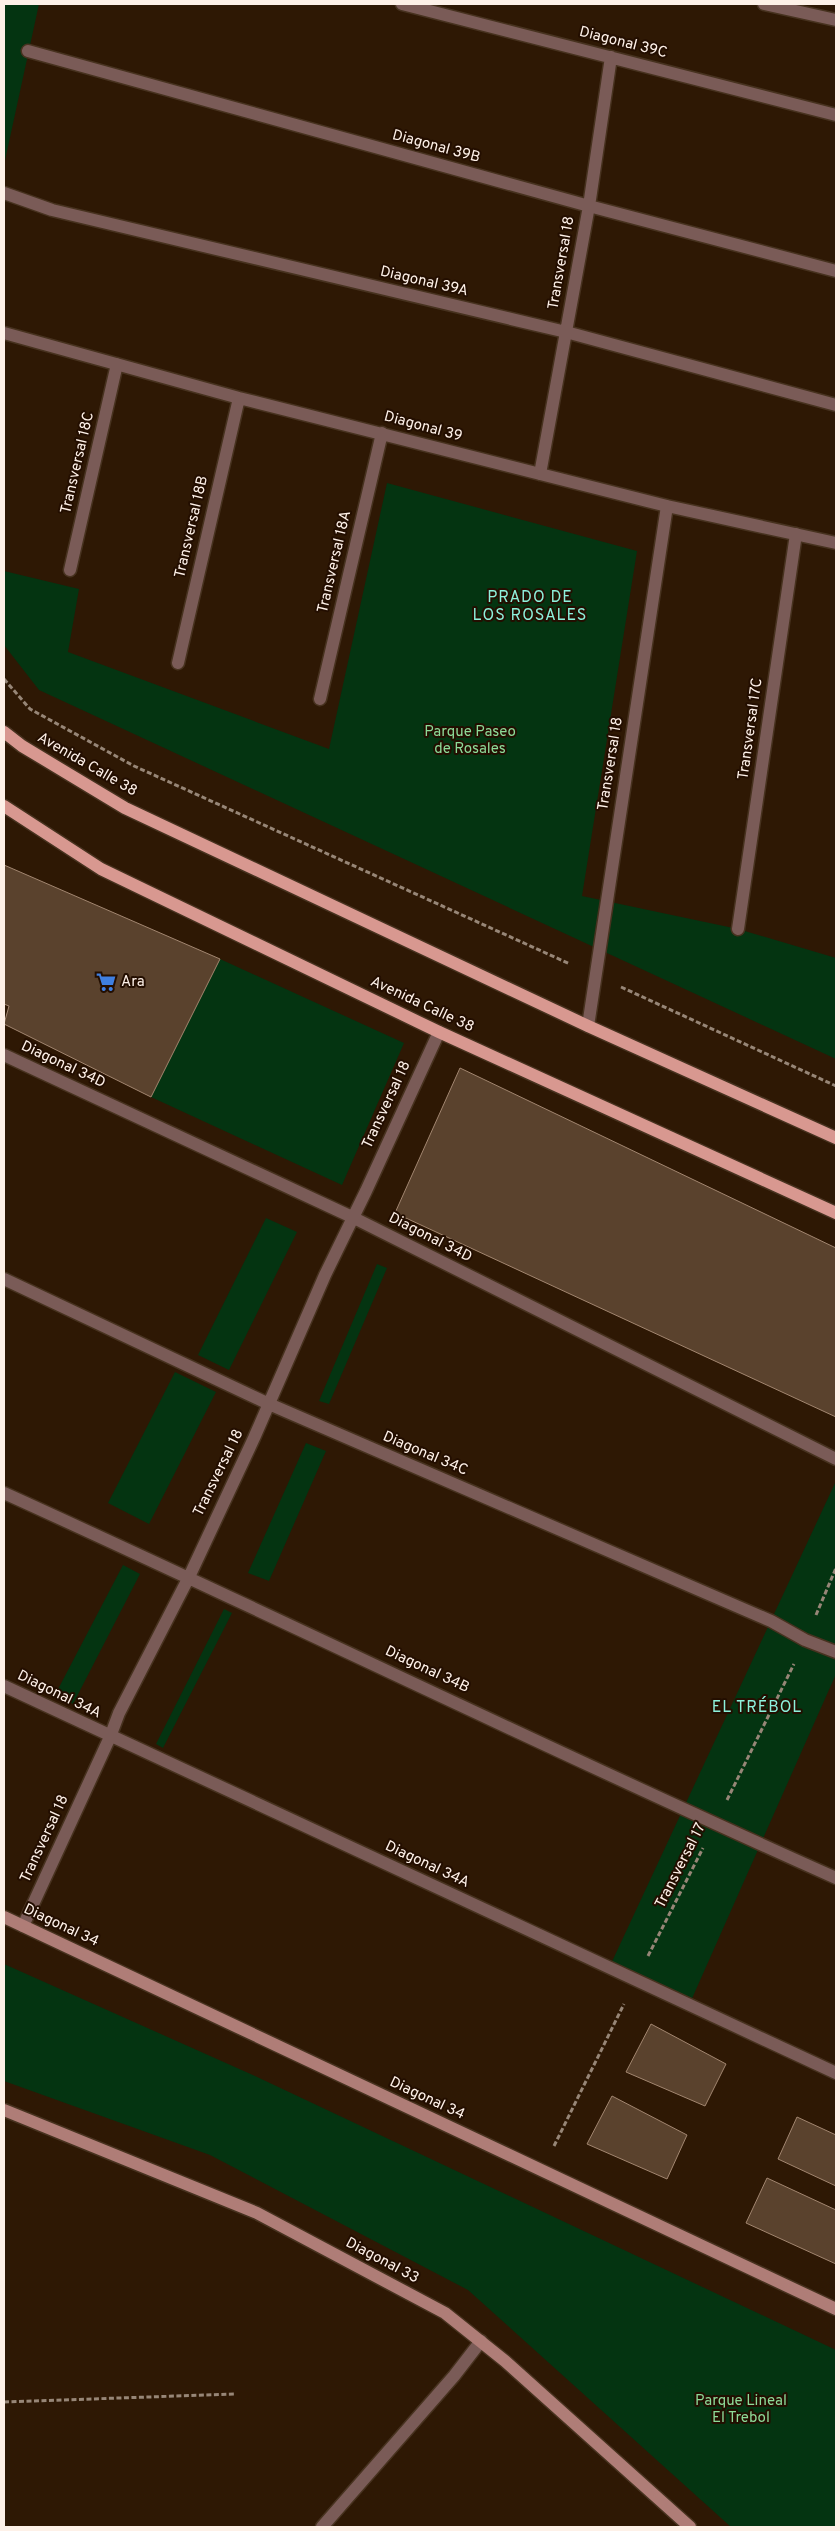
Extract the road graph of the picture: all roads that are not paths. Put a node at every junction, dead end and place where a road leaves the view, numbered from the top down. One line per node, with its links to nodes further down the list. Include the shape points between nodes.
1 (402, 4): 5 (street, Diagonal 39C)
2 (764, 4): 3 (street)
3 (836, 20)
4 (28, 51): 8 (street, Diagonal 39B)
5 (611, 57): 6 (street, Diagonal 39C); 8 (street, Transversal 18)
6 (836, 115)
7 (4, 193): 10 (street, Diagonal 39A, via 52,210)
8 (589, 206): 9 (street, Diagonal 39B); 10 (street, Transversal 18)
9 (836, 270)
10 (566, 332): 14 (street, Diagonal 39A); 16 (street, Transversal 18)
11 (4, 333): 12 (street, Diagonal 39)
12 (117, 364): 13 (street, Diagonal 39); 20 (street, Transversal 18C)
13 (239, 398): 15 (street, Diagonal 39); 21 (street, Transversal 18B)
14 (836, 405)
15 (382, 433): 16 (street, Diagonal 39); 22 (street, Transversal 18A)
16 (540, 474): 17 (street, Diagonal 39)
17 (667, 506): 18 (street, Diagonal 39); 26 (street, Transversal 18)
18 (796, 534): 19 (street, Diagonal 39); 25 (street, Transversal 17C)
19 (836, 543)
20 (70, 570)
21 (178, 663)
22 (320, 699)
23 (4, 732): 26 (main road, Avenida Calle 38, via 125,808)
24 (4, 806): 27 (main road, Avenida Calle 38, via 100,868)
25 (738, 929)
26 (588, 1026): 29 (main road, Avenida Calle 38)
27 (439, 1032): 30 (main road, Avenida Calle 38); 31 (street, Transversal 18)
28 (4, 1055): 31 (street, Diagonal 34D)
29 (836, 1138)
30 (836, 1213)
31 (352, 1217): 33 (street, Transversal 18); 34 (street, Diagonal 34D)
32 (4, 1279): 33 (street, Diagonal 34C)
33 (269, 1404): 36 (street, Transversal 18); 37 (street, Diagonal 34C)
34 (836, 1459)
35 (4, 1493): 36 (street, Diagonal 34B)
36 (189, 1577): 39 (street, Transversal 18, via 119,1713); 40 (street, Diagonal 34B)
37 (836, 1652)
38 (4, 1686): 39 (street, Diagonal 34A)
39 (110, 1737): 42 (street, Transversal 18); 43 (street, Diagonal 34A)
40 (836, 1878)
41 (4, 1917): 42 (main road, Diagonal 34)
42 (23, 1926): 45 (main road, Diagonal 34)
43 (836, 2073)
44 (4, 2110): 46 (main road, Diagonal 33, via 257,2213 445,2313)
45 (836, 2309)
46 (481, 2341): 47 (street); 48 (main road, Diagonal 33)
47 (322, 2527)
48 (690, 2527)

